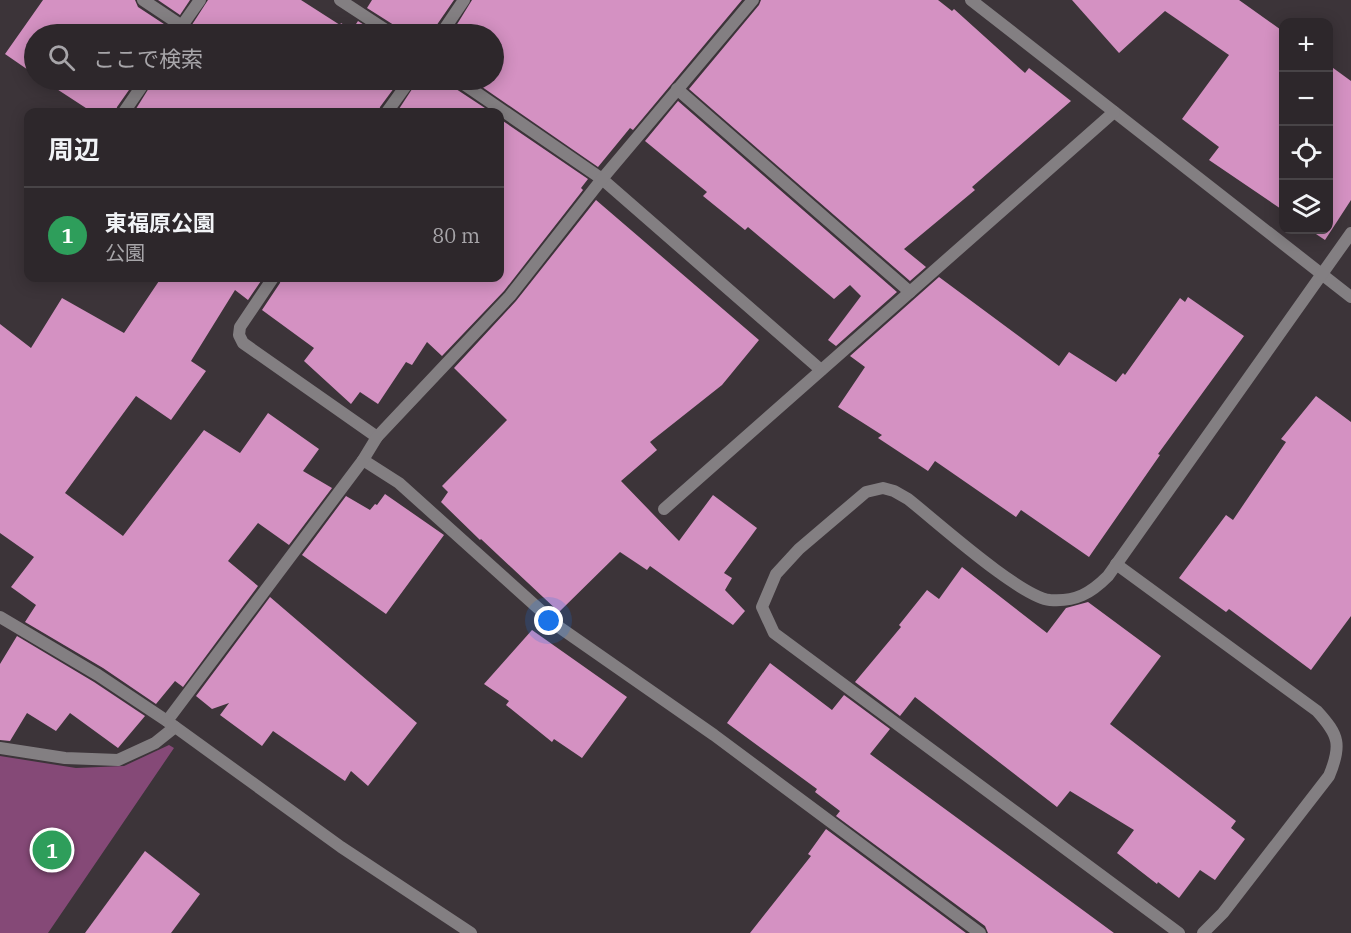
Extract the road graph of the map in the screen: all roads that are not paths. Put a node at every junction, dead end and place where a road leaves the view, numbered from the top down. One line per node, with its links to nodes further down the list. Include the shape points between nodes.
1 (143, 0): 7 (street)
2 (200, 0): 8 (street)
3 (340, 0): 9 (street)
4 (464, 0): 10 (street)
5 (753, 0): 11 (street)
6 (971, 0): 19 (street)
7 (172, 24)
8 (183, 24)
9 (377, 24)
10 (448, 24)
11 (677, 89): 20 (street); 24 (street)
12 (139, 90): 15 (street)
13 (403, 90): 16 (street)
14 (473, 90): 17 (street)
15 (127, 108)
16 (390, 108)
17 (499, 108)
18 (504, 112): 20 (street)
19 (1114, 112): 22 (street); 24 (street)
20 (602, 179): 26 (street); 27 (street, via 510,296)
21 (1351, 233): 22 (street)
22 (1322, 274): 25 (street); 30 (street)
23 (270, 282): 27 (street, via 240,327 243,343)
24 (910, 292): 26 (street)
25 (1351, 297)
26 (821, 370): 29 (street)
27 (377, 437): 28 (street)
28 (363, 460): 32 (street); 35 (street, via 399,483 559,627 714,735)
29 (664, 509)
30 (1116, 564): 36 (street, via 1093,591 1076,598 1049,600 1018,586 908,499 883,489 866,492 799,549 776,574 762,607 774,633); 37 (street, via 1317,711 1337,739 1337,756 1329,776)
31 (0, 617): 32 (street)
32 (171, 724): 33 (street, via 155,743 118,760 65,758); 34 (street, via 341,847)
33 (0, 748)
34 (471, 933)
35 (980, 933)
36 (1179, 933)
37 (1203, 933)

